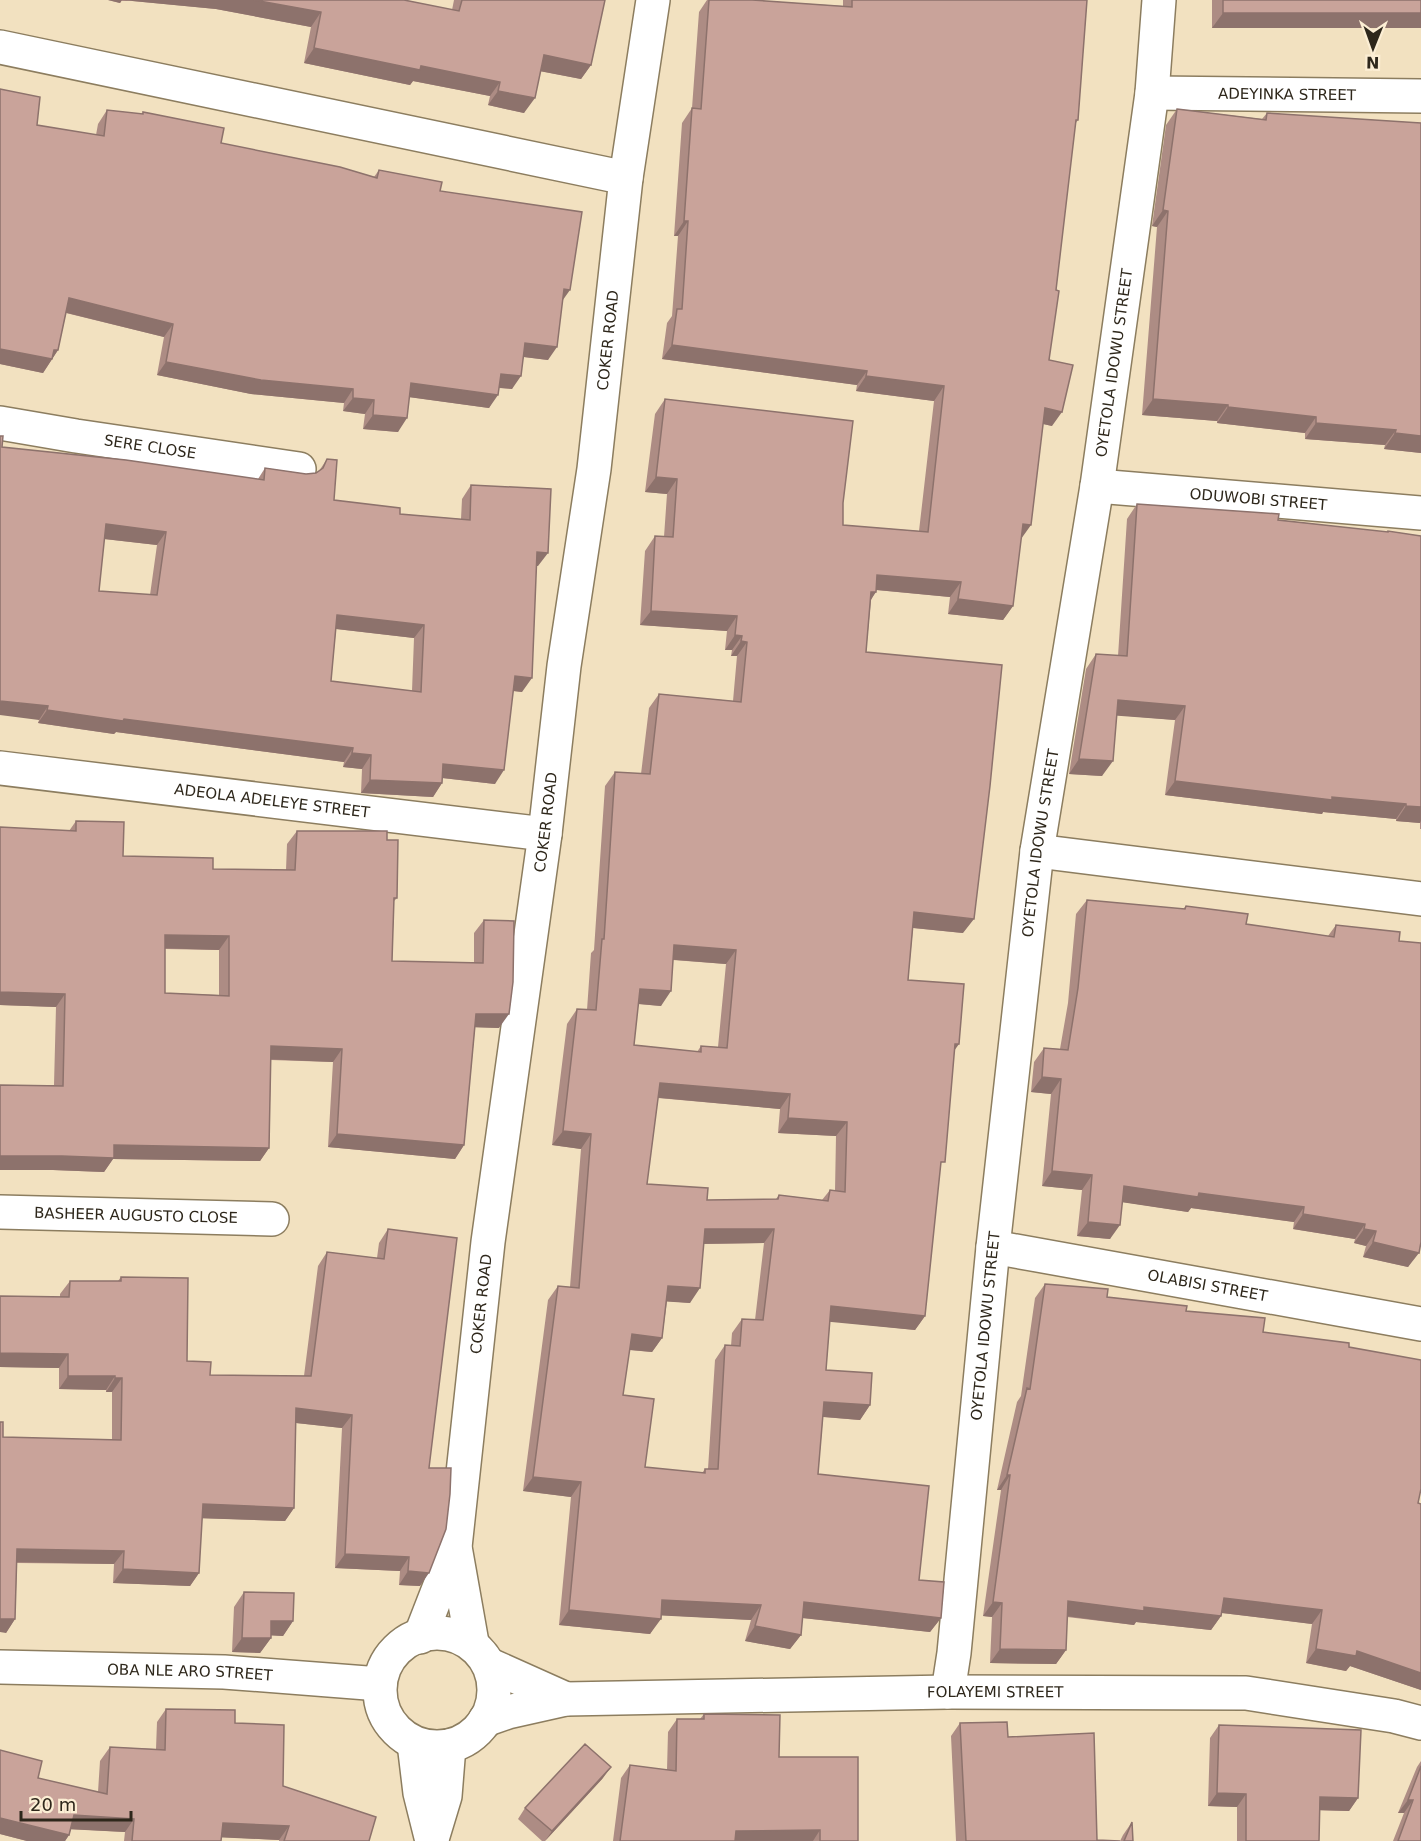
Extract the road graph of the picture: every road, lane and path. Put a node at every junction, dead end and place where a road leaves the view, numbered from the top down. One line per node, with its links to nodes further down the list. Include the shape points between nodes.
1 (653, 0): 6 (street, COKER ROAD)
2 (1159, 0): 4 (street, OYETOLA IDOWU STREET)
3 (0, 47): 6 (street)
4 (1152, 93): 5 (street, ADEYINKA STREET); 9 (street, OYETOLA IDOWU STREET)
5 (1421, 96)
6 (626, 178): 12 (street, COKER ROAD, via 594,469)
7 (0, 423): 8 (street, SERE CLOSE)
8 (299, 469)
9 (1097, 486): 10 (street, ODUWOBI STREET); 13 (street, OYETOLA IDOWU STREET)
10 (1421, 513)
11 (0, 768): 12 (street, ADEOLA ADELEYE STREET)
12 (544, 834): 19 (street, COKER ROAD, via 488,1242)
13 (1037, 851): 14 (street); 17 (street, OYETOLA IDOWU STREET)
14 (1421, 899)
15 (0, 1212): 16 (street, BASHEER AUGUSTO CLOSE)
16 (272, 1218)
17 (993, 1247): 18 (street, OLABISI STREET); 24 (street, OYETOLA IDOWU STREET)
18 (1421, 1324)
19 (455, 1547): 20 (street); 21 (street, COKER ROAD)
20 (420, 1637): 21 (street, via 443,1632 459,1636); 23 (street, via 401,1645 390,1656)
21 (481, 1654): 25 (street); 26 (street, via 495,1685 494,1700)
22 (0, 1667): 23 (street, OBA NLE ARO STREET, via 224,1671)
23 (380, 1684): 28 (street, via 387,1719)
24 (948, 1692): 25 (street, FOLAYEMI STREET); 27 (street, FOLAYEMI STREET, via 1246,1693)
25 (566, 1699): 26 (street)
26 (485, 1720): 29 (street, via 466,1740)
27 (1421, 1723)
28 (414, 1743): 29 (street); 30 (street, via 420,1793)
29 (449, 1746): 30 (street, via 445,1796)
30 (432, 1841)

